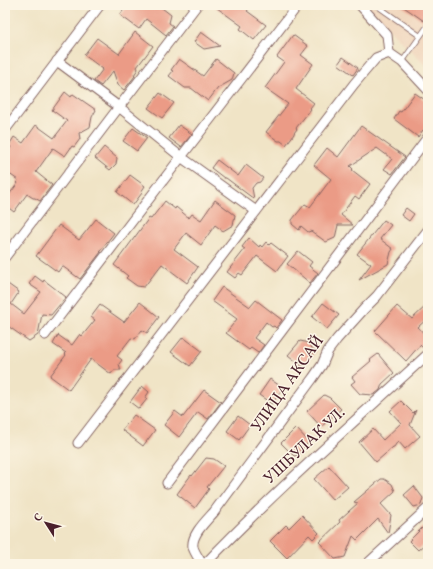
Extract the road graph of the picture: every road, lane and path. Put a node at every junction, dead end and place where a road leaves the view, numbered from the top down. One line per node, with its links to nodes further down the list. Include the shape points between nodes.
1 (100, 5): 9 (street)
2 (197, 5): 12 (street)
3 (298, 5): 15 (street)
4 (360, 5): 8 (street, via 386,35)
5 (376, 5): 7 (lane)
6 (428, 29): 7 (lane, via 426,28)
7 (420, 36): 10 (lane)
8 (389, 53): 10 (street); 16 (street, via 376,58 354,84)
9 (57, 62): 12 (street); 13 (street)
10 (402, 62): 11 (street)
11 (428, 90)
12 (120, 107): 15 (street); 18 (street)
13 (5, 130)
14 (428, 137): 22 (street)
15 (181, 157): 16 (street); 19 (street)
16 (256, 211): 21 (street)
17 (428, 230): 24 (street, УЛИЦА АКСАЙ, via 377,296 328,351 313,378 196,534 193,548)
18 (5, 257)
19 (45, 335)
20 (428, 354): 24 (street, УШБУЛАК УЛ., via 272,497)
21 (78, 443)
22 (167, 483)
23 (428, 508): 25 (street)
24 (204, 564)
25 (368, 564)

